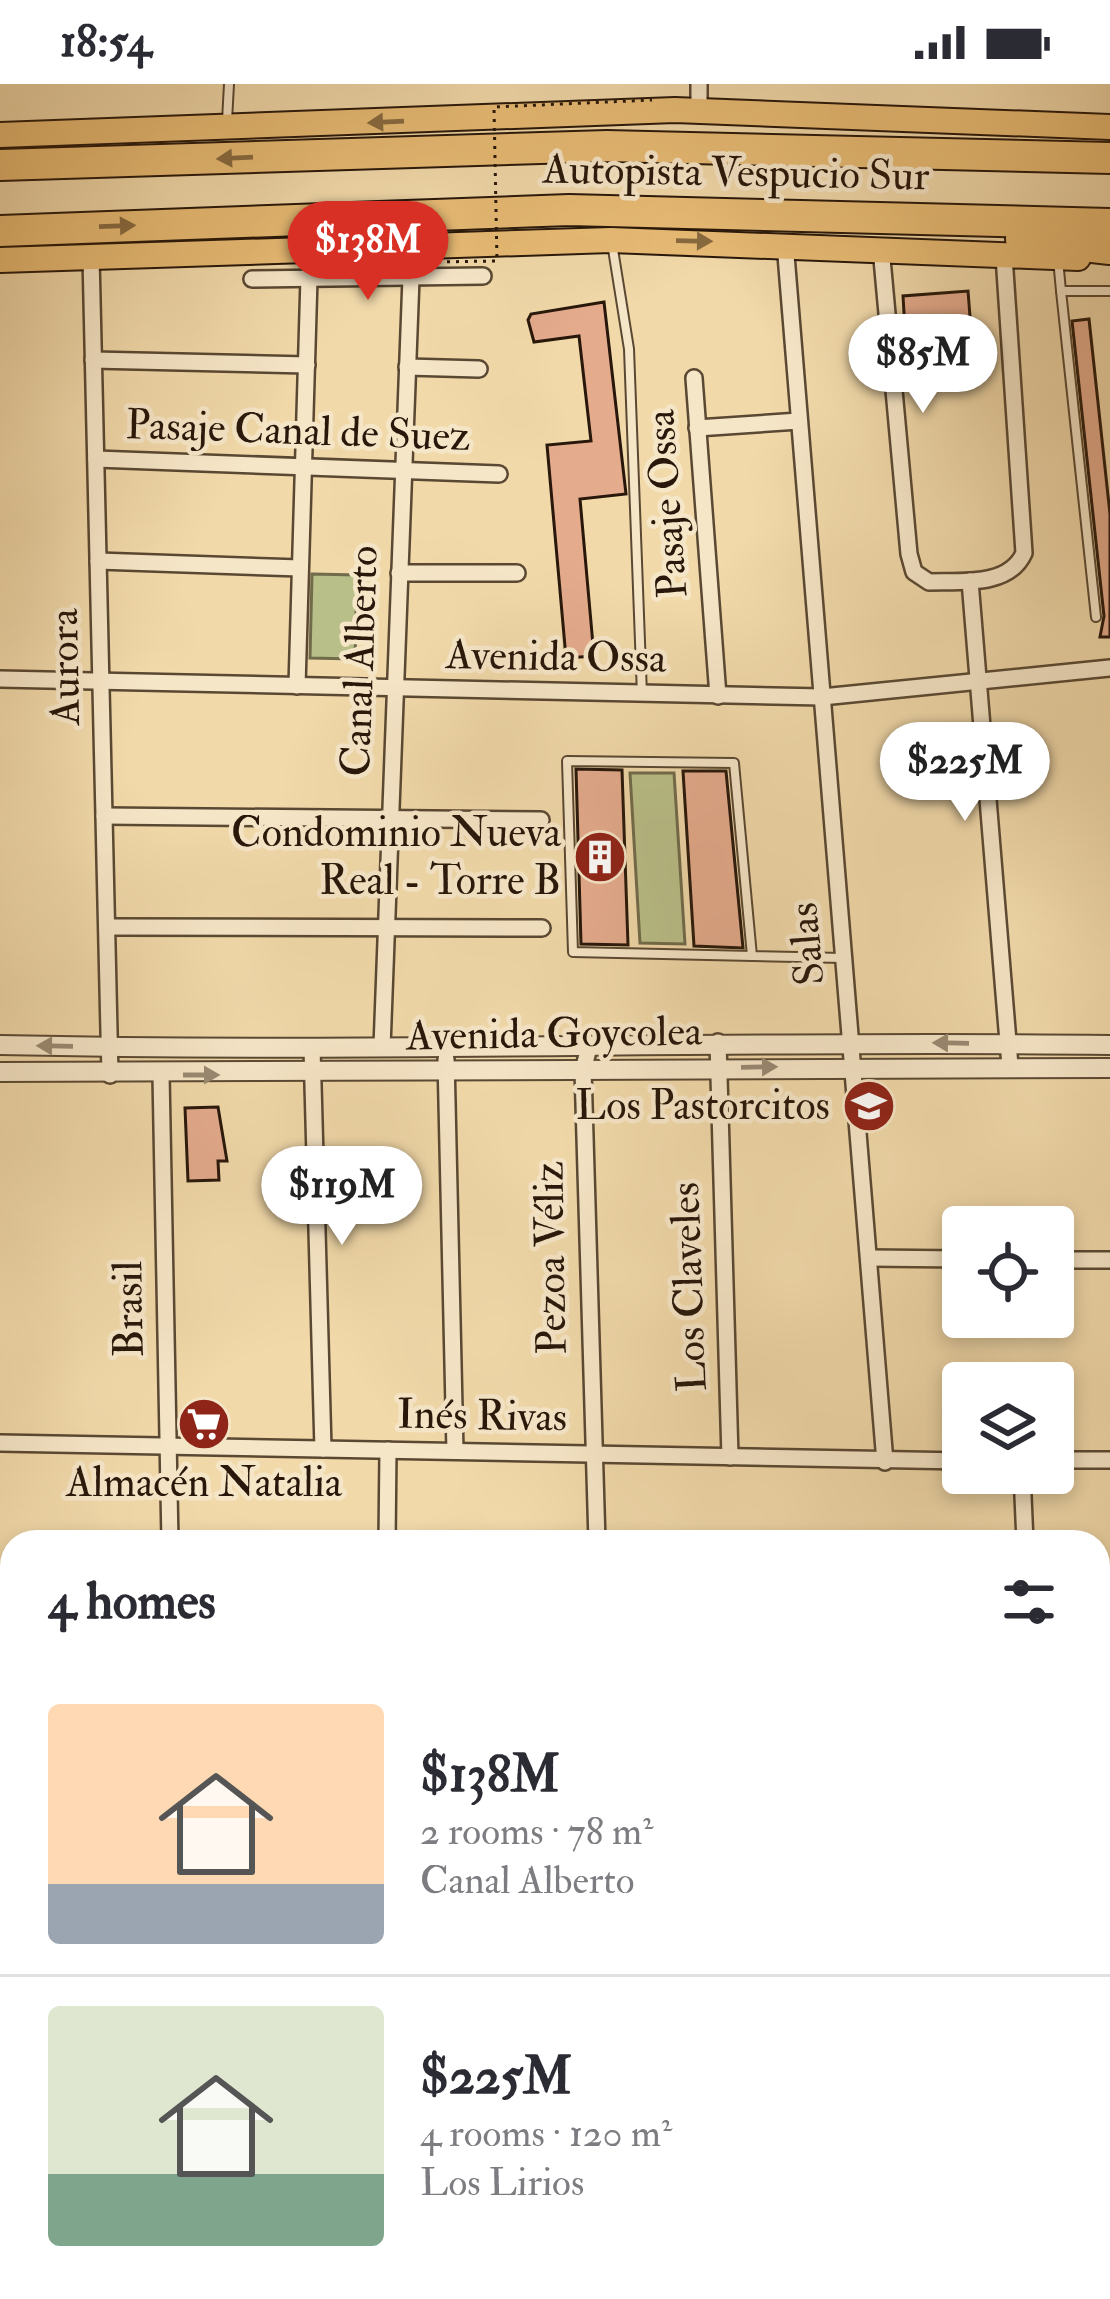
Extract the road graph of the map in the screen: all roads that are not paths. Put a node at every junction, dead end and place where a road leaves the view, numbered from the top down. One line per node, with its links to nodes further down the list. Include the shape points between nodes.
1 (229, 84): 5 (lane)
2 (699, 84): 3 (street)
3 (699, 110): 4 (main road); 5 (main road, one-way to 5)
4 (1110, 127)
5 (227, 129): 6 (main road)
6 (0, 135)
7 (1110, 140): 8 (highway)
8 (769, 148): 9 (highway, Autopista Vespucio Sur); 10 (highway, Autopista Vespucio Sur, one-way to 10)
9 (1110, 158)
10 (0, 165)
11 (753, 211): 12 (highway, Autopista Vespucio Sur); 13 (highway, Autopista Vespucio Sur, one-way to 11, via 407,214); 17 (highway)
12 (1110, 224)
13 (0, 231)
14 (611, 240): 15 (main road, one-way to 15); 19 (main road); 52 (lane, via 630,369)
15 (784, 243): 16 (main road); 34 (street, Salas)
16 (881, 248): 18 (main road); 44 (street, via 911,563 929,582)
17 (1110, 249)
18 (1004, 256): 20 (main road); 44 (street, via 1024,553 1012,571)
19 (91, 257): 22 (main road); 29 (street, Aurora)
20 (1058, 257): 21 (main road); 27 (lane)
21 (1110, 259)
22 (0, 260)
23 (306, 271): 25 (street); 26 (street); 30 (street)
24 (483, 275): 25 (street)
25 (411, 278): 31 (street, Canal Alberto)
26 (252, 279)
27 (1061, 291): 28 (lane); 45 (lane)
28 (1110, 291)
29 (93, 360): 30 (street); 36 (street, Aurora)
30 (307, 365): 37 (street)
31 (406, 368): 32 (street); 38 (street, Canal Alberto)
32 (479, 369)
33 (694, 378): 35 (street, Pasaje Ossa)
34 (799, 421): 35 (street); 54 (street, Salas)
35 (698, 428): 53 (street, Pasaje Ossa)
36 (96, 459): 37 (street, Pasaje Canal de Suez); 40 (street, Aurora)
37 (304, 468): 38 (street, Pasaje Canal de Suez); 41 (street)
38 (403, 472): 39 (street, Pasaje Canal de Suez); 42 (street, Canal Alberto)
39 (499, 474)
40 (98, 561): 41 (street); 48 (street, Aurora)
41 (300, 568): 50 (street)
42 (399, 573): 43 (street); 51 (street, Canal Alberto)
43 (517, 573)
44 (970, 580): 49 (street)
45 (1096, 617)
46 (1110, 668): 49 (street, Avenida Ossa)
47 (0, 679): 48 (street, Avenida Ossa)
48 (101, 680): 50 (street, Avenida Ossa); 55 (street, Aurora)
49 (979, 683): 54 (street, Avenida Ossa); 65 (street)
50 (297, 686): 51 (street, Avenida Ossa)
51 (395, 690): 52 (street, Avenida Ossa); 56 (street, Canal Alberto)
52 (642, 696): 53 (street, Avenida Ossa)
53 (718, 696): 54 (street, Avenida Ossa)
54 (823, 697): 62 (street, Salas)
55 (104, 816): 56 (street); 58 (street, Aurora)
56 (390, 819): 57 (street); 59 (street, Canal Alberto)
57 (541, 820)
58 (106, 927): 59 (street); 70 (street, Aurora)
59 (386, 928): 60 (street); 71 (street, Canal Alberto)
60 (542, 928)
61 (752, 956): 61 (lane, via 573,952 567,761 734,763); 62 (lane)
62 (844, 958): 63 (street, Salas)
63 (851, 1041): 64 (street, Avenida Goycolea); 65 (street, Avenida Goycolea, one-way to 63); 73 (street, Salas)
64 (718, 1042): 66 (street, Avenida Goycolea); 75 (street, Los Claveles)
65 (1010, 1043): 69 (street, Avenida Goycolea); 74 (street)
66 (590, 1044): 68 (street, Avenida Goycolea); 77 (street, Pezoa Véliz)
67 (0, 1045): 70 (street, Avenida Goycolea, one-way to 67)
68 (446, 1045): 71 (street, Avenida Goycolea); 79 (street)
69 (1110, 1045)
70 (110, 1047): 72 (street, Avenida Goycolea); 81 (street, Aurora)
71 (382, 1047): 72 (street, Avenida Goycolea)
72 (312, 1048): 80 (street)
73 (853, 1065): 74 (street, Avenida Goycolea); 75 (street, Avenida Goycolea, one-way to 73); 83 (street, Salas)
74 (1010, 1066): 76 (street, Avenida Goycolea)
75 (718, 1067): 77 (street, Avenida Goycolea); 93 (street, Los Claveles)
76 (1110, 1068)
77 (583, 1070): 79 (street, Avenida Goycolea); 92 (street, Pezoa Véliz)
78 (0, 1072): 81 (street, Avenida Goycolea)
79 (446, 1072): 80 (street, Avenida Goycolea); 91 (street)
80 (312, 1074): 82 (street, Avenida Goycolea, one-way to 80); 89 (street)
81 (110, 1075): 82 (street, Avenida Goycolea)
82 (160, 1075): 88 (street, Brasil)
83 (869, 1258): 84 (street); 97 (street, Salas)
84 (942, 1259)
85 (1074, 1260): 86 (street)
86 (1110, 1260)
87 (0, 1443): 88 (street, Inés Rivas)
88 (168, 1446): 89 (street, Inés Rivas); 99 (street, Brasil)
89 (323, 1449): 90 (street, Inés Rivas)
90 (388, 1450): 91 (street, Inés Rivas); 100 (street)
91 (455, 1451): 92 (street, Inés Rivas)
92 (594, 1454): 93 (street, Inés Rivas); 101 (street, Pezoa Véliz)
93 (730, 1457): 97 (street, Inés Rivas)
94 (1074, 1460): 95 (street)
95 (1110, 1460)
96 (942, 1461): 97 (street, Inés Rivas)
97 (885, 1462)
98 (1023, 1494): 102 (street)
99 (170, 1530)
100 (387, 1530)
101 (597, 1530)
102 (1024, 1530)

